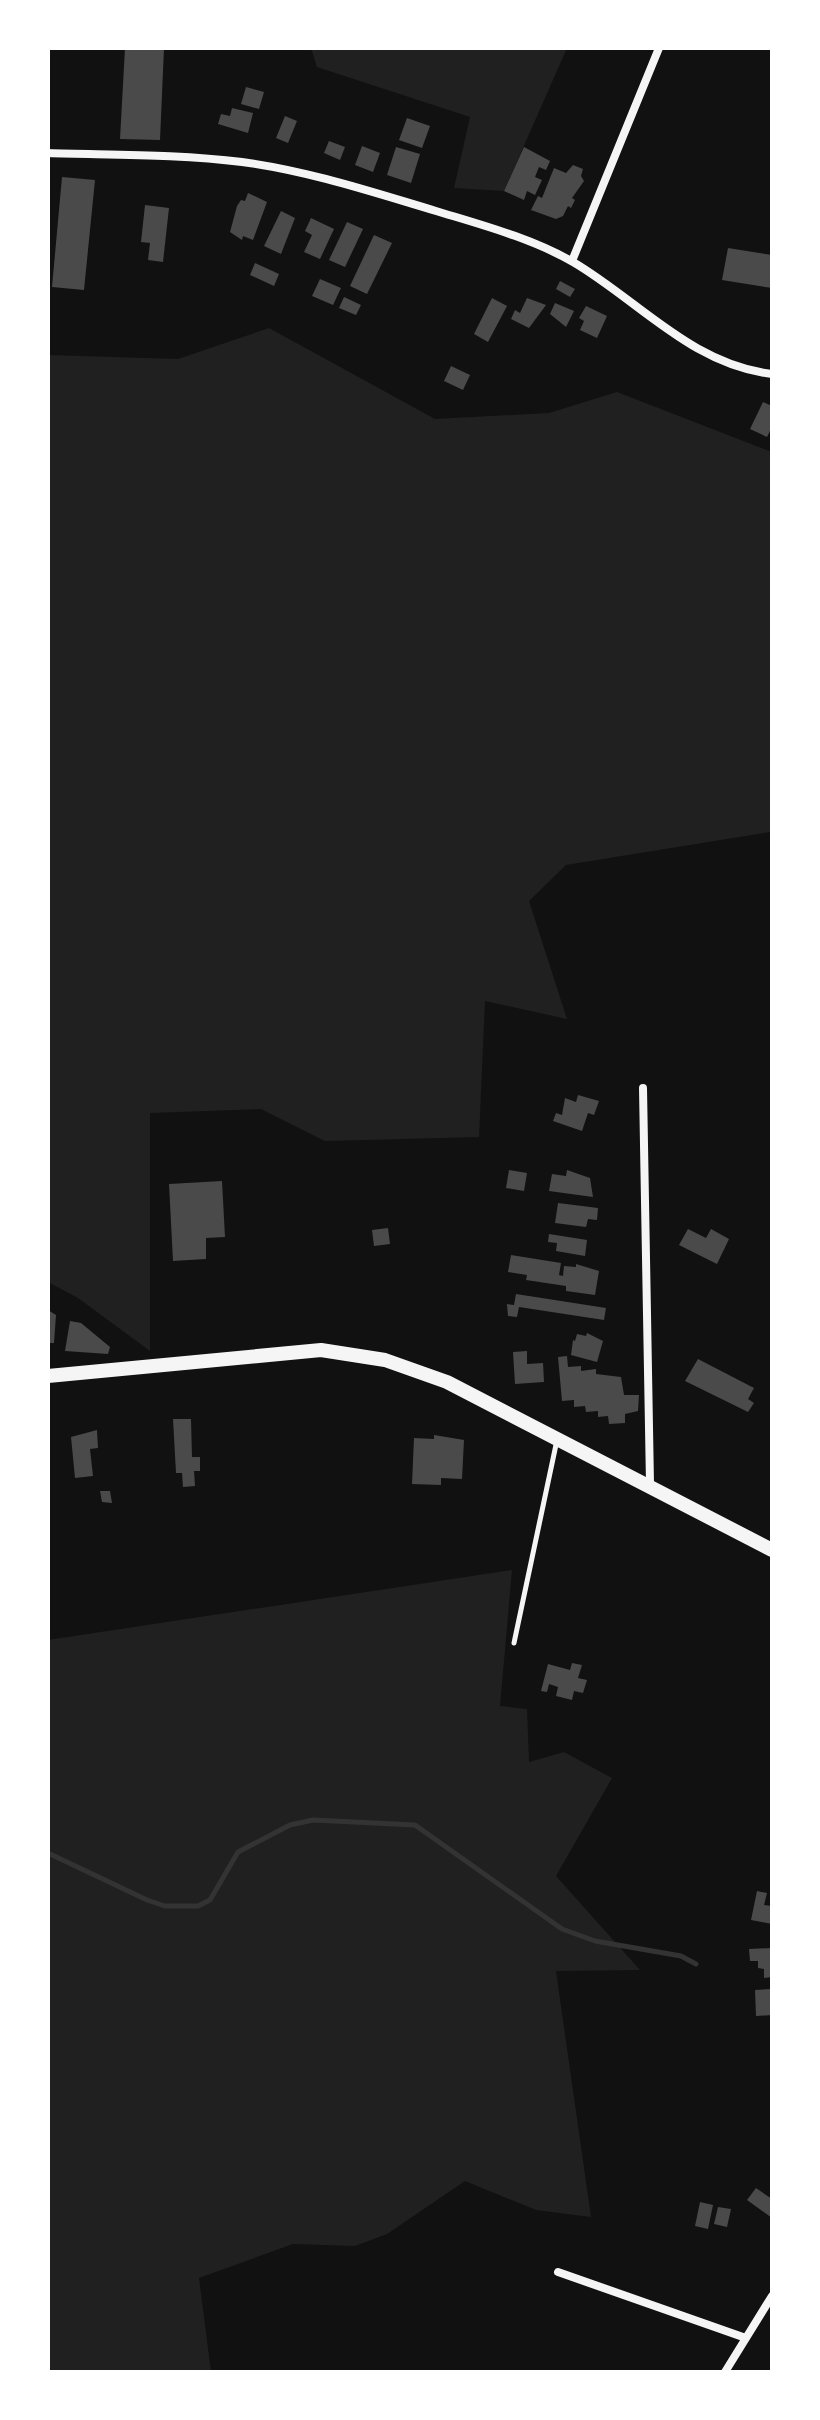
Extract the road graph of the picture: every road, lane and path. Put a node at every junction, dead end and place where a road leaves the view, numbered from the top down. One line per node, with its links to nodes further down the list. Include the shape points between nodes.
1 (659, 48): 3 (street)
2 (48, 153): 3 (street, via 227,161 319,176 490,227)
3 (572, 261): 4 (street, via 694,346 734,365)
4 (772, 374)
5 (643, 1088): 8 (street)
6 (48, 1376): 7 (main road, via 342,1351 425,1373)
7 (557, 1439): 8 (main road); 10 (lane)
8 (650, 1484): 9 (main road)
9 (772, 1550)
10 (514, 1643)
11 (558, 2272): 13 (street)
12 (772, 2296): 13 (street)
13 (743, 2337): 14 (street)
14 (725, 2372)

